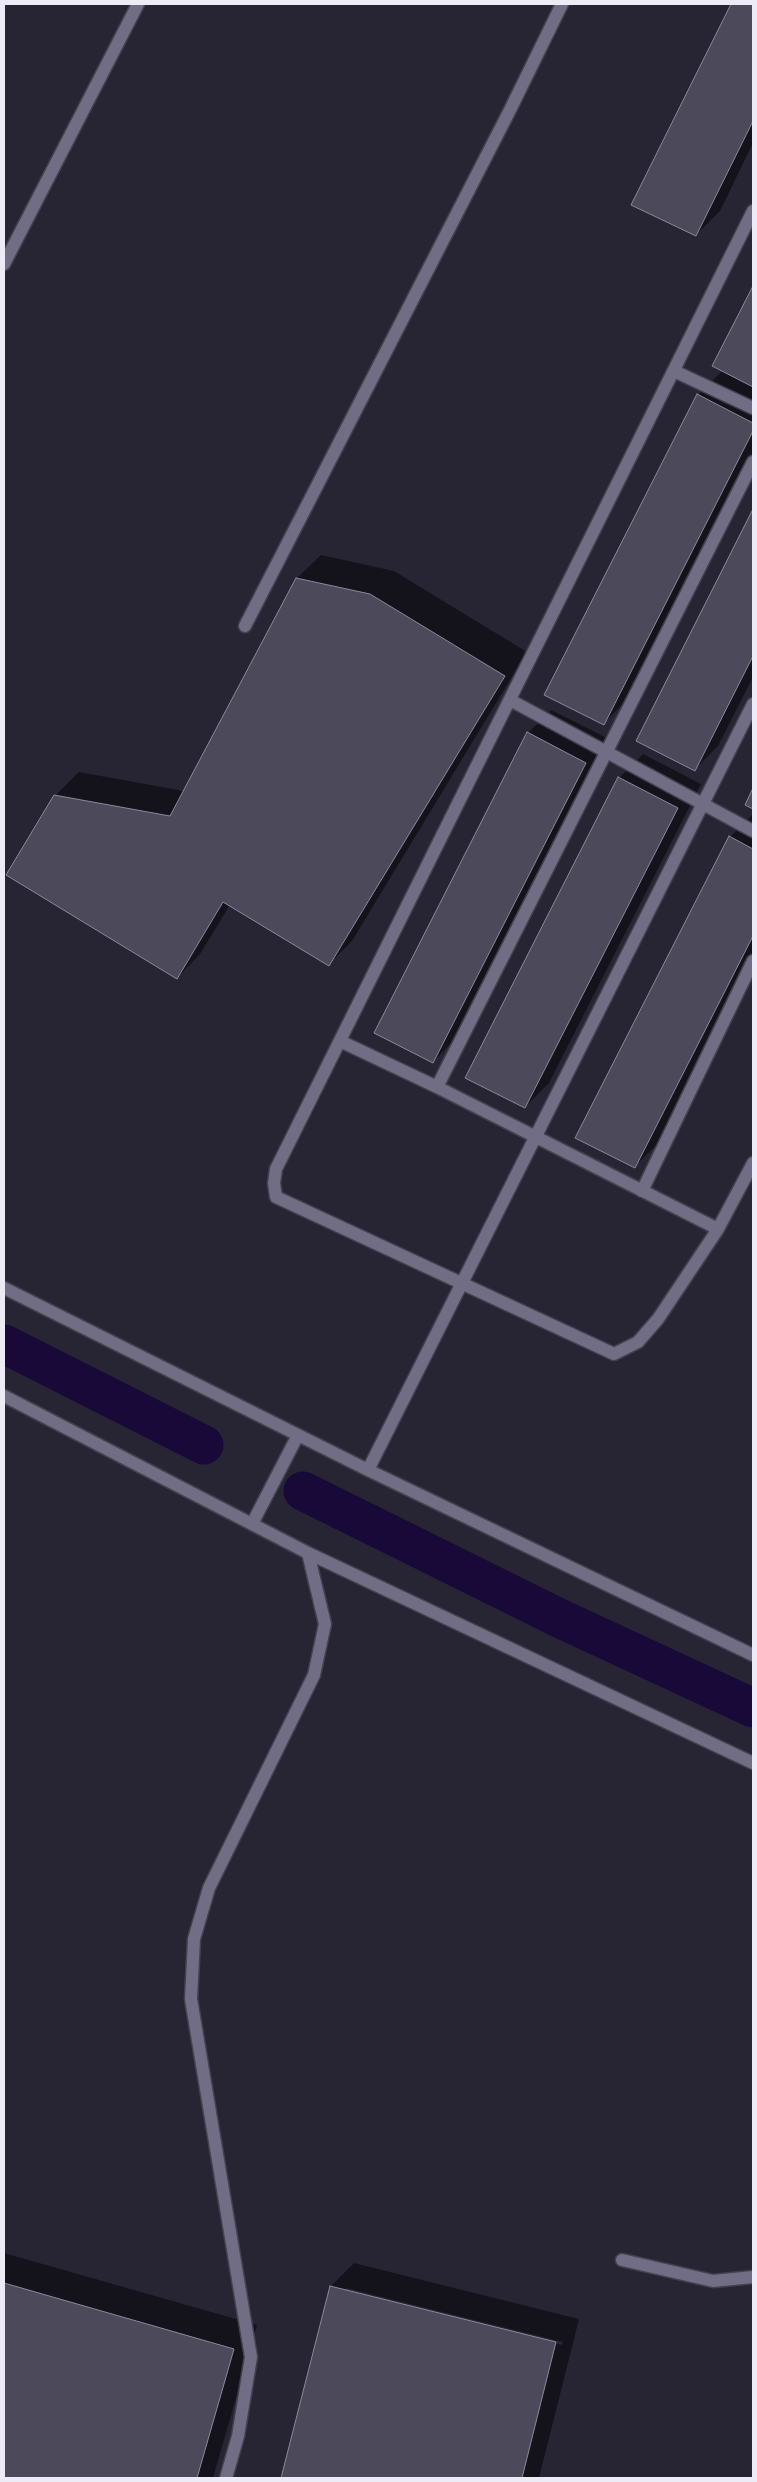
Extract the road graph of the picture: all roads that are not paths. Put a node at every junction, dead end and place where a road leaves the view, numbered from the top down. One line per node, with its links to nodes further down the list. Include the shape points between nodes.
1 (138, 4): 4 (street)
2 (562, 4): 8 (street)
3 (753, 212): 5 (street)
4 (4, 264)
5 (674, 371): 6 (street); 9 (street)
6 (753, 408)
7 (753, 462): 11 (street)
8 (245, 626)
9 (510, 700): 11 (street); 15 (street)
10 (753, 704): 12 (street)
11 (607, 751): 12 (street); 16 (street)
12 (703, 804): 13 (street); 17 (street)
13 (753, 831)
14 (753, 961): 19 (street)
15 (340, 1041): 16 (street); 21 (street, via 276,1169 276,1196)
16 (437, 1087): 17 (street)
17 (535, 1138): 19 (street); 21 (street)
18 (753, 1163): 20 (street)
19 (642, 1191): 20 (street)
20 (718, 1229): 21 (street, via 658,1319 638,1342 614,1354)
21 (462, 1284): 25 (street)
22 (4, 1288): 24 (street)
23 (4, 1396): 26 (street)
24 (298, 1435): 25 (street); 26 (street)
25 (368, 1470): 28 (street)
26 (252, 1524): 27 (street)
27 (308, 1552): 29 (street); 32 (street, via 325,1624 314,1675 209,1888 194,1939 190,1999 251,2356 238,2436)
28 (753, 1655)
29 (753, 1763)
30 (622, 2260): 31 (street, via 714,2281)
31 (753, 2277)
32 (226, 2478)

